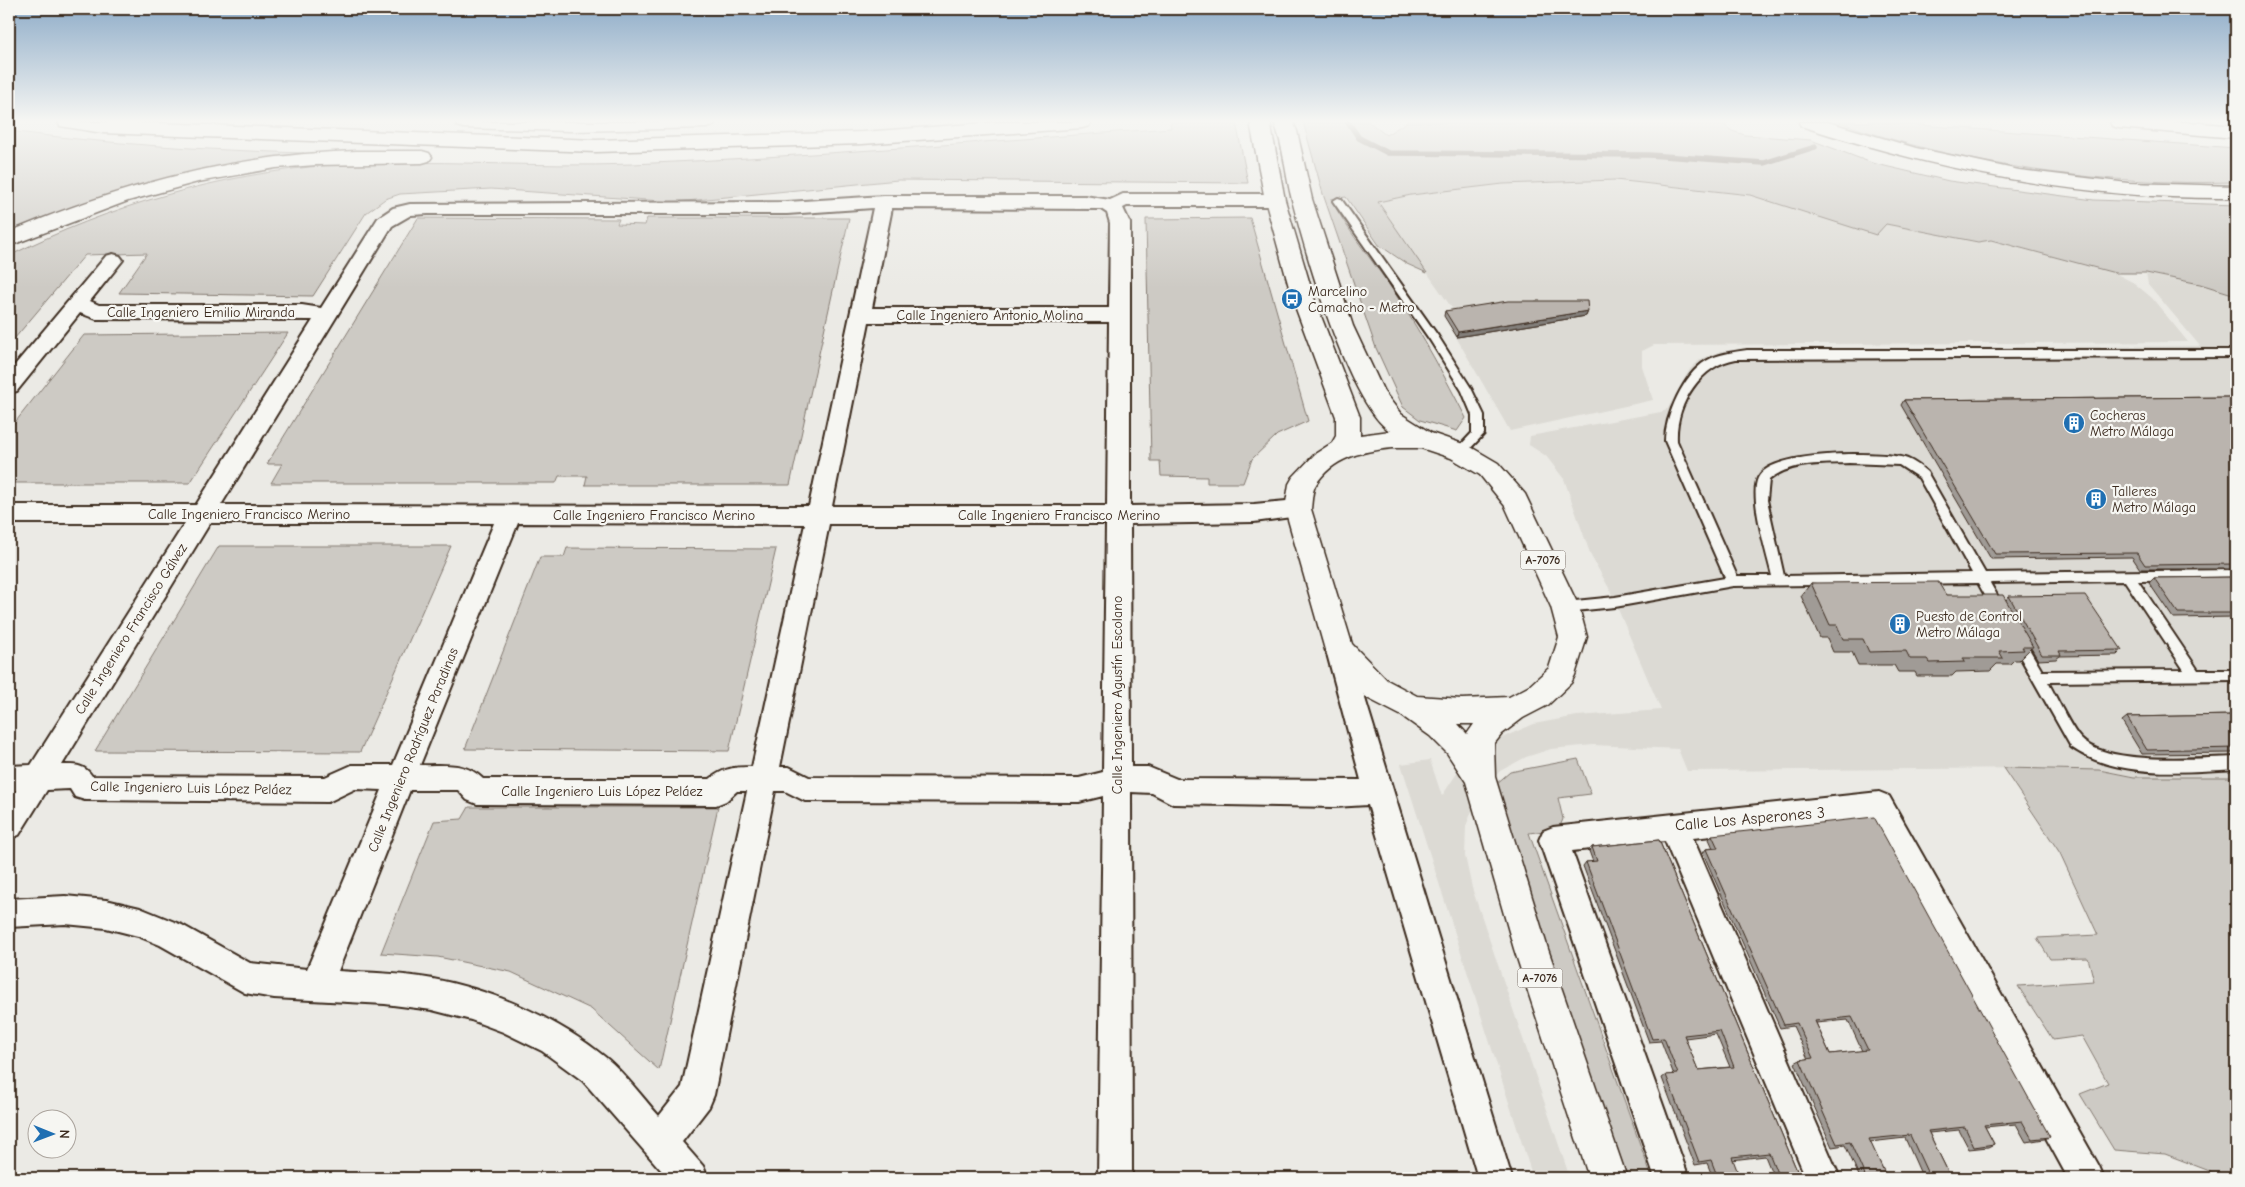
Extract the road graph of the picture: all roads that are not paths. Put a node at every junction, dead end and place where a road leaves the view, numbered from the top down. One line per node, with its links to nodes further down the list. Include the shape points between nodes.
1 (195, 177): 10 (main road, via 128,195 44,224)
2 (1271, 177): 6 (main road)
3 (1296, 177): 18 (main road, A-7076, via 1342,326 1373,395 1392,420)
4 (2032, 177): 5 (main road, via 2167,190)
5 (2236, 192)
6 (1275, 200): 9 (street, via 1123,200); 19 (main road, via 1303,298 1348,417 1348,436)
7 (1338, 200): 20 (lane, via 1467,391 1478,415 1478,434)
8 (884, 202): 9 (street, via 1085,202); 13 (street, Calle Ingeniero Francisco Gálvez, via 787,208 403,210 385,222); 15 (street)
9 (1115, 209): 14 (street, Calle Ingeniero Agustín Escolano, via 1120,223)
10 (9, 240)
11 (113, 260): 12 (street)
12 (75, 306): 13 (street, Calle Ingeniero Emilio Miranda, via 96,312 302,312); 17 (street)
13 (327, 315): 23 (street, Calle Ingeniero Francisco Gálvez)
14 (1119, 315): 15 (street, Calle Ingeniero Antonio Molina); 26 (street, Calle Ingeniero Agustín Escolano)
15 (860, 316): 24 (street)
16 (2236, 353): 30 (lane, via 1747,354 1716,361 1697,374 1673,417 1672,441)
17 (9, 386)
18 (1422, 439): 19 (main road, A-7076, via 1385,440); 20 (main road, A-7076)
19 (1342, 449): 21 (main road, A-7076, via 1324,460 1302,484)
20 (1460, 452): 32 (main road, A-7076, via 1488,469 1516,501)
21 (1298, 509): 26 (street, Calle Ingeniero Francisco Merino, via 1254,514); 33 (main road, A-7076)
22 (9, 514): 23 (street, Calle Ingeniero Francisco Merino)
23 (203, 514): 25 (street, Calle Ingeniero Francisco Merino); 43 (street, Calle Ingeniero Francisco Gálvez)
24 (819, 514): 25 (street, Calle Ingeniero Francisco Merino); 26 (street, Calle Ingeniero Francisco Merino); 44 (street)
25 (509, 515): 40 (street, Calle Ingeniero Rodríguez Paradinas)
26 (1118, 515): 45 (street, Calle Ingeniero Agustín Escolano)
27 (2236, 575): 28 (lane)
28 (2128, 576): 29 (lane); 35 (lane)
29 (1980, 577): 31 (lane); 31 (lane, via 1922,475 1909,464 1892,460 1800,461 1774,469 1765,477 1761,487); 36 (lane)
30 (1733, 581): 31 (lane); 32 (lane)
31 (1778, 581)
32 (1565, 608): 38 (main road, A-7076, via 1573,637 1561,675 1538,696)
33 (1339, 650): 37 (main road, A-7076, via 1377,689); 46 (street)
34 (2236, 675): 35 (lane)
35 (2195, 676): 36 (lane)
36 (2038, 677): 39 (lane, via 2076,743 2088,753 2150,764)
37 (1412, 707): 38 (main road, A-7076, via 1462,712); 41 (main road, A-7076, via 1442,727)
38 (1513, 709): 41 (main road, A-7076, via 1491,724 1479,741)
39 (2236, 763)
40 (402, 776): 43 (street, Calle Ingeniero Luis López Peláez, via 352,776 328,790 85,788 77,777); 44 (street, Calle Ingeniero Luis López Peláez, via 464,778 477,791 716,792 731,779); 50 (street, Calle Ingeniero Rodríguez Paradinas)
41 (1480, 777): 55 (main road, A-7076, via 1531,949)
42 (9, 778): 43 (street, Calle Ingeniero Luis López Peláez)
43 (38, 778): 47 (street, Calle Ingeniero Francisco Gálvez)
44 (764, 779): 45 (street, Calle Ingeniero Luis López Peláez, via 789,779 805,789 1078,790); 51 (street, via 697,1095)
45 (1117, 781): 46 (street, Calle Ingeniero Luis López Peláez, via 1154,781 1173,791); 53 (street, Calle Ingeniero Agustín Escolano)
46 (1378, 792): 54 (street)
47 (9, 826)
48 (1672, 826): 56 (street, Calle Los Asperones 3, via 1554,840); 57 (street); 58 (street, Calle Los Asperones 3, via 1879,805)
49 (9, 913): 50 (street, via 65,910 106,914 140,922 171,935 245,978)
50 (316, 986): 51 (street, via 385,988 432,994 511,1018 553,1040 595,1069)
51 (660, 1142): 52 (street)
52 (691, 1178)
53 (1115, 1178)
54 (1495, 1178)
55 (1608, 1178)
56 (1672, 1178)
57 (1823, 1178)
58 (2087, 1178)

